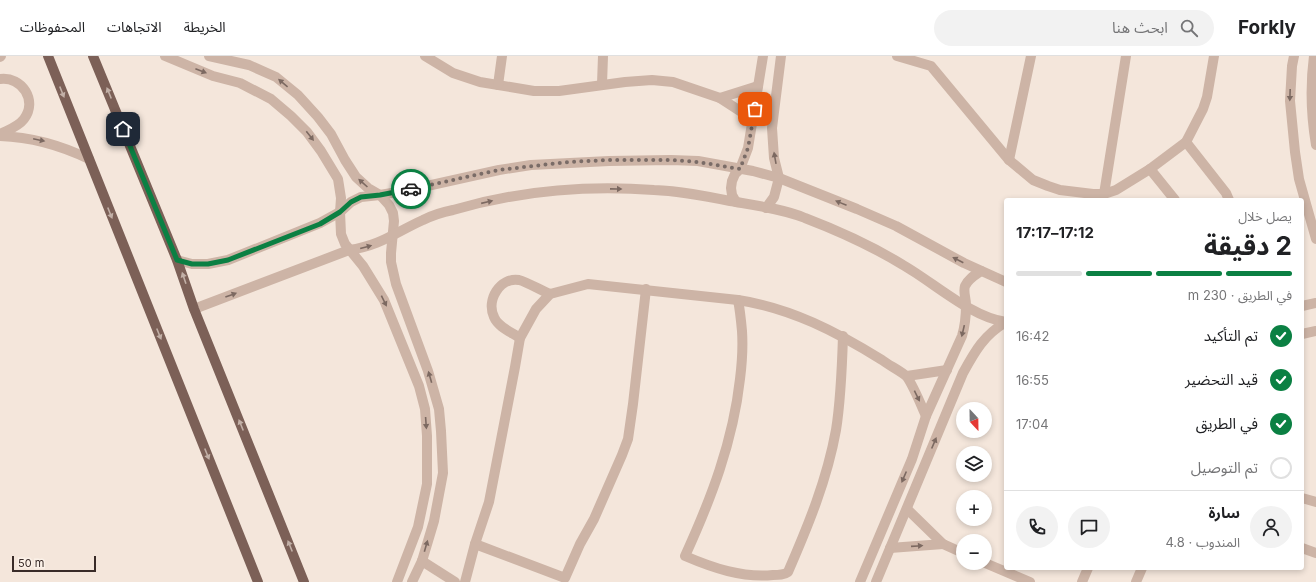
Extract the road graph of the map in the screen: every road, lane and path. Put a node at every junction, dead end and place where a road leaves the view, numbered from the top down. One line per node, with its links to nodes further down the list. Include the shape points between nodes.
1 (48, 56): 26 (main road, one-way to 26)
2 (94, 56): 41 (main road, one-way to 2)
3 (165, 56): 37 (street, one-way to 37, via 213,76 240,83 271,99 291,116 322,151 338,179)
4 (209, 56): 32 (street, one-way to 4, via 356,177 318,117 298,95 276,77 249,65)
5 (425, 56): 19 (street, via 454,73)
6 (502, 56): 19 (street)
7 (603, 56): 18 (street)
8 (763, 56): 20 (street)
9 (781, 56): 30 (street, one-way to 9, via 774,158 772,128)
10 (897, 56): 16 (street)
11 (1031, 56): 27 (street)
12 (1126, 56): 31 (street)
13 (1214, 56): 24 (street, via 1207,97)
14 (1294, 56): 39 (street, one-way to 39, via 1290,101 1295,152 1299,179)
15 (1314, 56): 25 (street, via 1311,80 1312,121)
16 (932, 61): 27 (street)
17 (0, 79): 23 (street, via 11,79 22,86 29,103 24,120)
18 (602, 84): 19 (street, via 559,91 534,91); 21 (street, via 652,80 673,82)
19 (498, 85)
20 (758, 86): 21 (street); 22 (street)
21 (720, 98): 22 (street)
22 (753, 122): 28 (street, via 748,148)
23 (0, 135): 26 (street, one-way to 26, via 44,141)
24 (1186, 142): 29 (street); 34 (street)
25 (1316, 145)
26 (89, 159): 79 (main road, one-way to 79)
27 (1009, 160): 31 (street, via 1033,180 1048,186 1060,190)
28 (740, 169): 30 (street); 32 (street, via 671,160 568,162 499,170); 35 (street, via 735,174 731,188)
29 (1150, 169): 31 (street, via 1116,190); 33 (street)
30 (779, 178): 36 (street, via 774,197); 42 (street, one-way to 30, via 896,226)
31 (1104, 194)
32 (380, 195): 37 (street, via 361,197); 38 (street, via 393,213)
33 (1173, 198)
34 (1228, 198)
35 (736, 202): 36 (street); 38 (street, one-way to 35, via 423,219 454,209 506,197 556,190 654,190)
36 (766, 208): 48 (street, via 803,216 861,242 904,265)
37 (340, 212): 40 (street, via 341,234); 41 (street, via 320,224 228,260 208,264 192,264)
38 (393, 235): 40 (street, one-way to 38, via 372,245); 73 (street, one-way to 38, via 434,521 443,473 439,409 428,370 396,284 391,262)
39 (1316, 239)
40 (349, 250): 50 (street, one-way to 40); 81 (street, one-way to 81, via 363,266 384,300 419,386 425,409 427,484 418,527)
41 (177, 260): 50 (main road, one-way to 41)
42 (981, 271): 43 (street); 48 (street, via 967,282 964,293)
43 (1004, 281)
44 (646, 289): 45 (street, via 588,284); 46 (street); 66 (street, via 628,439 594,519 565,578)
45 (550, 294): 56 (street, via 536,309); 56 (street, via 519,280 502,285 496,292 491,309 494,318)
46 (738, 300): 55 (street, via 804,318); 55 (street, via 742,332 738,399 722,465 685,556 710,566 756,576 788,572 811,518 827,469 837,422)
47 (1316, 303): 49 (street)
48 (966, 305): 51 (street, via 983,316); 57 (street, one-way to 57, via 965,326)
49 (1304, 306)
50 (194, 309): 80 (main road, one-way to 50)
51 (1004, 322)
52 (1004, 323): 58 (street, via 986,336)
53 (1316, 331): 54 (street)
54 (1304, 334)
55 (843, 336): 59 (street)
56 (520, 338): 66 (street, via 489,502)
57 (947, 370): 58 (street); 59 (street); 60 (street)
58 (963, 373): 62 (street, one-way to 58)
59 (907, 376): 60 (street, one-way to 60)
60 (926, 416): 61 (street)
61 (912, 459): 62 (street); 72 (street, one-way to 72)
62 (924, 464): 65 (street)
63 (1304, 499): 64 (street)
64 (1316, 502)
65 (907, 509): 67 (street); 68 (street)
66 (475, 544): 84 (street)
67 (943, 544): 68 (street, one-way to 67); 70 (street)
68 (890, 548): 74 (street)
69 (1304, 549): 71 (street)
70 (956, 550)
71 (1316, 553)
72 (868, 560): 74 (street); 85 (street)
73 (422, 561): 82 (street); 83 (street)
74 (881, 567): 86 (street)
75 (992, 567): 78 (street)
76 (1087, 570): 88 (street)
77 (1141, 570): 89 (street)
78 (1008, 578): 87 (street)
79 (258, 582)
80 (304, 582)
81 (397, 582)
82 (412, 582)
83 (455, 582)
84 (465, 582)
85 (860, 582)
86 (876, 582)
87 (1030, 582)
88 (1082, 582)
89 (1136, 582)

